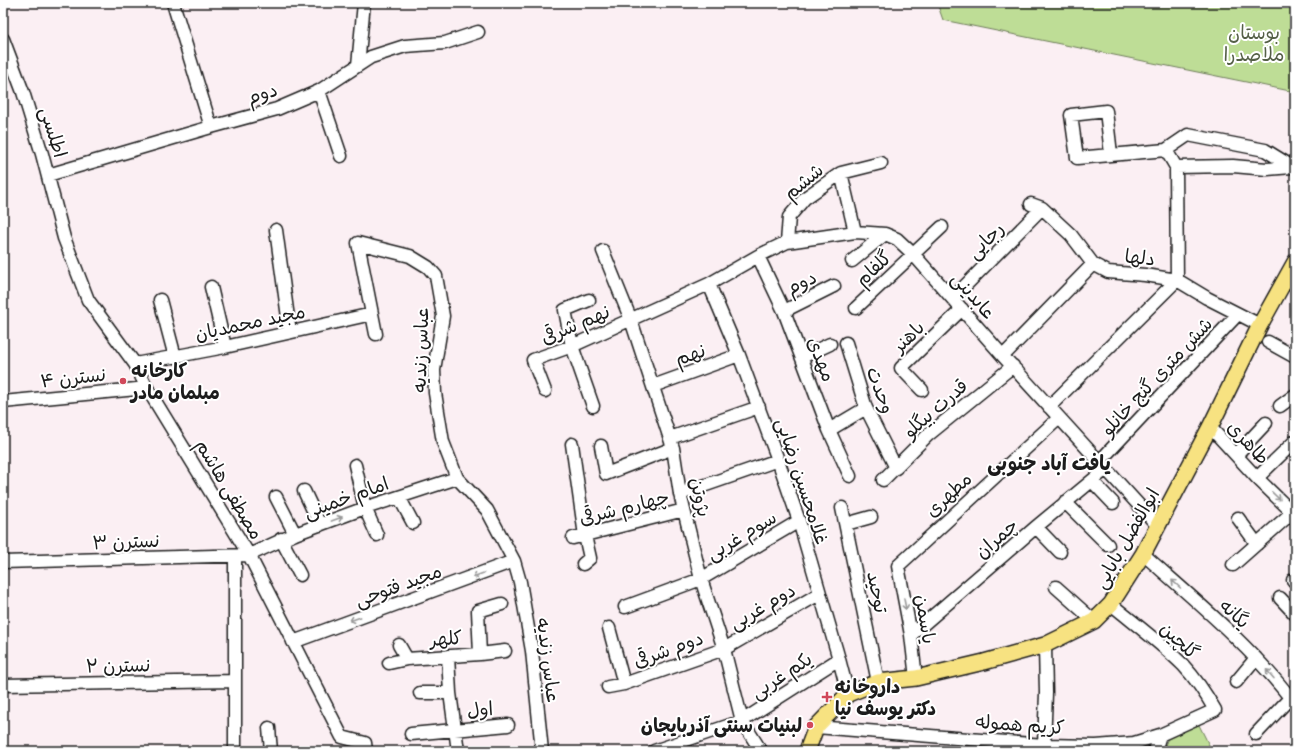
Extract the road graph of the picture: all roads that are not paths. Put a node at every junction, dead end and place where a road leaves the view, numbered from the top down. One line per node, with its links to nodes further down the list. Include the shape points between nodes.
1 (173, 3): 7 (street)
2 (364, 3): 5 (street)
3 (478, 32): 5 (street, دوم, via 445,43 405,46 371,57)
4 (3, 39): 15 (street, اطلسی, via 23,92)
5 (358, 65): 6 (street, دوم)
6 (319, 91): 7 (street, دوم, via 277,109); 10 (street)
7 (211, 127): 15 (street, دوم)
8 (1166, 150): 9 (street); 12 (street); 13 (street, via 1188,135 1265,150)
9 (1111, 154): 9 (street, via 1077,158 1071,115 1106,111)
10 (341, 156)
11 (881, 163): 14 (street, ششم)
12 (1176, 167): 13 (street); 29 (street)
13 (1293, 167)
14 (841, 173): 19 (street, ششم); 22 (street, ششم, via 805,198 789,217)
15 (48, 175): 21 (street, اطلسی)
16 (1037, 206): 28 (street, دلها, via 1071,235); 33 (street, رجایی)
17 (942, 227): 24 (street, گلفام)
18 (276, 230): 43 (street)
19 (855, 232): 20 (street, عابدینی); 22 (street, عابدینی)
20 (886, 234): 24 (street, عابدینی, via 898,239); 26 (street)
21 (64, 238): 55 (street, مصطفی هاشم, via 88,300)
22 (787, 242): 25 (street, عابدینی)
23 (603, 251): 41 (street, پژوتن)
24 (914, 255): 33 (street, عابدینی); 36 (street, گلفام)
25 (758, 256): 30 (street, عابدینی); 38 (street, مهدی)
26 (852, 261)
27 (1295, 262): 42 (main road, ابوالفضل بابایی)
28 (1094, 264): 29 (street, دلها, via 1108,272); 51 (street)
29 (1177, 280): 40 (street, دلها); 66 (street)
30 (709, 284): 41 (street, نهم شرقی); 50 (street, غلامحسین رضایی)
31 (834, 286): 38 (street, دوم)
32 (211, 287): 48 (street)
33 (952, 298): 37 (street, عابدینی)
34 (160, 300): 52 (street)
35 (589, 300): 49 (street, via 565,310)
36 (856, 308)
37 (962, 309): 51 (street, عابدینی); 59 (street, باهنر, via 901,368)
38 (784, 311): 53 (street, مهدی)
39 (372, 314): 43 (street, مجید محمدیان); 44 (street); 82 (street, عباس زندیه, via 358,243 410,256 428,267 436,276 443,316 434,370 435,393 442,442)
40 (1238, 314): 42 (street, دلها); 78 (street, شش متری گنج خانلو)
41 (631, 320): 49 (street, نهم شرقی); 57 (street, پژوتن)
42 (1260, 325): 70 (main road, ابوالفضل بابایی)
43 (290, 332): 48 (street, مجید محمدیان)
44 (376, 334)
45 (1268, 342): 54 (street)
46 (846, 343): 67 (street, وحدت)
47 (830, 344): 53 (street)
48 (225, 346): 52 (street, مجید محمدیان)
49 (572, 346): 60 (street, نهم شرقی, via 533,360); 63 (street)
50 (740, 355): 57 (street, نهم); 65 (street, غلامحسین رضایی)
51 (1003, 356): 56 (street, عابدینی)
52 (175, 357): 55 (street, مجید محمدیان)
53 (802, 357): 71 (street, مهدی)
54 (1295, 357)
55 (136, 364): 58 (street, مصطفی هاشم)
56 (1013, 366): 66 (street, عابدینی); 80 (street, قدرت بیگلو, via 928,435)
57 (653, 386): 73 (street, پژوتن)
58 (148, 388): 62 (street, نسترن ۴); 112 (street, مصطفی هاشم)
59 (922, 390)
60 (545, 392)
61 (1295, 395): 64 (street)
62 (3, 402)
63 (593, 406)
64 (1280, 406)
65 (759, 407): 73 (street); 77 (street, غلامحسین رضایی)
66 (1048, 407): 68 (street, عابدینی)
67 (866, 408): 71 (street); 80 (street, وحدت)
68 (1059, 418): 78 (street, عابدینی); 118 (street, مطهری)
69 (1266, 423): 76 (street)
70 (1210, 427): 76 (street, طاهری); 102 (main road, ابوالفضل بابایی)
71 (829, 430): 81 (street, مهدی)
72 (1295, 441): 83 (street)
73 (671, 443): 75 (street, via 606,474); 87 (street, پژوتن)
74 (572, 444): 106 (street)
75 (601, 446)
76 (1236, 455): 83 (street, طاهری)
77 (778, 460): 87 (street); 98 (street, غلامحسین رضایی)
78 (1103, 465): 85 (street, چمران); 102 (street, عابدینی)
79 (355, 466): 92 (street)
80 (896, 468): 84 (street, قدرت بیگلو)
81 (850, 476)
82 (457, 478): 89 (street, امام خمینی); 115 (street, عباس زندیه, via 488,510)
83 (1257, 478): 95 (street, طاهری, one-way to 95)
84 (883, 480)
85 (1092, 481): 90 (street, چمران); 91 (street)
86 (304, 491): 101 (street)
87 (680, 494): 94 (street, پژوتن)
88 (276, 496): 104 (street)
89 (399, 497): 92 (street, امام خمینی); 99 (street)
90 (1065, 502): 103 (street, چمران); 109 (street)
91 (1113, 503)
92 (365, 508): 101 (street, امام خمینی, one-way to 92); 105 (street)
93 (842, 508): 100 (street, توحید)
94 (684, 510): 106 (street, چهارم شرقی); 120 (street, پژوتن)
95 (1294, 513): 108 (street)
96 (871, 517): 100 (street)
97 (1238, 518): 108 (street)
98 (799, 521): 120 (street, سوم غربی); 122 (street, غلامحسین رضایی)
99 (413, 523)
100 (846, 524): 144 (street, توحید)
101 (320, 525): 104 (street, امام خمینی)
102 (1157, 525): 111 (main road, ابوالفضل بابایی)
103 (1036, 527): 110 (street); 130 (street, چمران)
104 (295, 534): 107 (street, امام خمینی)
105 (377, 535)
106 (579, 537): 116 (street, via 590,558)
107 (281, 539): 112 (street, امام خمینی); 119 (street)
108 (1257, 544): 117 (street)
109 (1108, 545)
110 (1060, 552)
111 (1143, 554): 125 (main road, ابوالفضل بابایی); 138 (street, یگانه, one-way to 111)
112 (249, 555): 113 (street, نسترن ۳); 131 (street, مصطفی هاشم)
113 (235, 556): 114 (street, نسترن ۳); 143 (street)
114 (3, 562)
115 (514, 562): 131 (street, مجید فتوحی, one-way to 131); 167 (street, عباس زندیه, via 532,650)
116 (583, 564)
117 (1233, 565)
118 (898, 566): 130 (street, یاسمن, one-way to 130)
119 (300, 575)
120 (701, 579): 126 (street, سوم غربی); 134 (street, پژوتن)
121 (1056, 587): 128 (street)
122 (819, 594): 134 (street, دوم غربی); 140 (street, غلامحسین رضایی)
123 (1280, 598): 127 (street)
124 (502, 604): 136 (street, via 478,611)
125 (1111, 604): 128 (main road, ابوالفضل بابایی); 153 (street, گلچین, via 1184,666 1202,688)
126 (625, 607)
127 (1295, 614)
128 (1094, 621): 133 (main road, ابوالفضل بابایی)
129 (609, 628): 146 (street, دوم شرقی)
130 (911, 635): 142 (street, یاسمن)
131 (293, 642): 165 (street, مصطفی هاشم, via 342,737 365,743)
132 (399, 645): 139 (street)
133 (1045, 645): 142 (main road, ابوالفضل بابایی); 162 (street)
134 (724, 648): 146 (street, دوم شرقی); 154 (street, پژوتن)
135 (505, 651): 136 (street, کلهر)
136 (480, 654): 137 (street, کلهر)
137 (448, 656): 139 (street, کلهر); 150 (street)
138 (1256, 658): 145 (street); 152 (street, یگانه, one-way to 138)
139 (407, 659): 141 (street, کلهر)
140 (839, 659): 151 (street, غلامحسین رضایی); 154 (street, یکم غربی)
141 (389, 663)
142 (916, 678): 144 (main road, ابوالفضل بابایی)
143 (234, 681): 147 (street, نسترن ۲); 163 (street)
144 (878, 682): 151 (main road, ابوالفضل بابایی)
145 (1236, 682)
146 (624, 684): 148 (street, دوم شرقی)
147 (3, 685)
148 (608, 687)
149 (420, 693): 150 (street)
150 (450, 693): 158 (street)
151 (848, 694): 156 (main road, ابوالفضل بابایی)
152 (1293, 701): 160 (street)
153 (1215, 710): 161 (street, کریم هموله)
154 (742, 721): 168 (street, یکم غربی); 169 (street, پژوتن)
155 (508, 725): 158 (street, اول)
156 (816, 727): 162 (street, کریم هموله); 170 (main road, ابوالفضل بابایی)
157 (269, 728): 164 (street)
158 (456, 729): 159 (street, اول); 166 (street)
159 (411, 734)
160 (1256, 734)
161 (1160, 735): 162 (street, کریم هموله, via 1134,743 1096,746); 171 (street)
162 (1044, 745)
163 (235, 751)
164 (271, 751)
165 (366, 751)
166 (458, 751)
167 (542, 751)
168 (654, 751)
169 (761, 751)
170 (807, 751)
171 (1155, 751)

